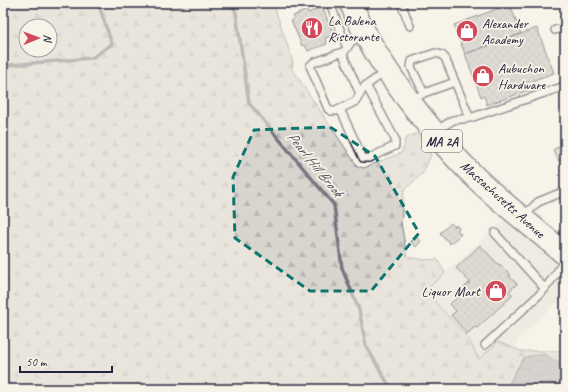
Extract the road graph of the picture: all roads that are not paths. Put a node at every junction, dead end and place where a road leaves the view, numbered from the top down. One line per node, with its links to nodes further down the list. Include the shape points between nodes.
1 (330, 3): 8 (lane)
2 (351, 3): 7 (main road, Massachusetts Avenue / MA 2A)
3 (401, 3): 4 (lane)
4 (410, 26)
5 (565, 27): 6 (lane)
6 (555, 30)
7 (365, 34): 8 (lane, via 351,42); 9 (main road, Massachusetts Avenue / MA 2A)
8 (344, 50): 13 (lane); 15 (lane, via 310,66 328,109)
9 (387, 71): 11 (lane); 14 (main road, Massachusetts Avenue / MA 2A)
10 (455, 82): 14 (lane); 14 (lane, via 442,55 434,53 412,61); 16 (lane)
11 (366, 85): 13 (lane); 15 (lane, via 395,139 395,146 369,158 363,158)
12 (565, 86): 16 (lane)
13 (360, 94): 15 (lane, via 356,100)
14 (417, 97): 17 (main road, Massachusetts Avenue / MA 2A)
15 (340, 109)
16 (470, 118): 17 (lane, via 453,120)
17 (434, 132): 19 (main road, Massachusetts Avenue / MA 2A, via 478,180)
18 (565, 190): 19 (lane, via 538,202)
19 (522, 218): 21 (main road, Massachusetts Avenue / MA 2A)
20 (495, 233): 23 (lane)
21 (565, 254)
22 (565, 260): 23 (lane)
23 (544, 289): 24 (lane)
24 (485, 345)

